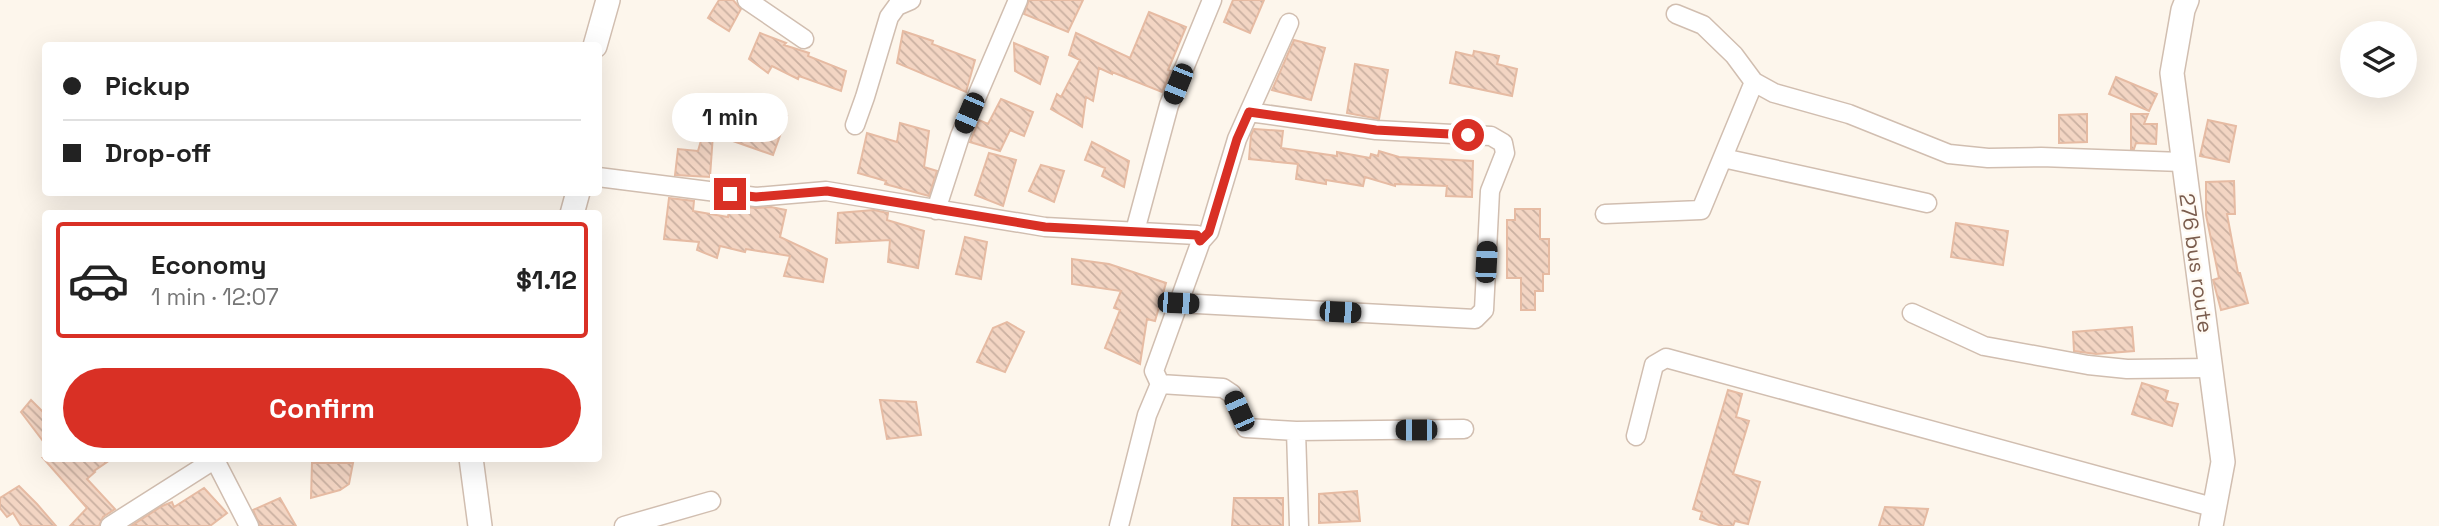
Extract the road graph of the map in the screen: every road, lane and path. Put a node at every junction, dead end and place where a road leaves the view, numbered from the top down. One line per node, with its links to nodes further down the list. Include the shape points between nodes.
1 (608, 0): 10 (street)
2 (747, 0): 9 (street)
3 (911, 0): 13 (street, via 897,6 889,17)
4 (1018, 0): 18 (street, via 960,136)
5 (1212, 0): 20 (street, via 1169,105)
6 (2187, 0): 15 (street, 276 bus route, via 2172,73)
7 (1676, 14): 11 (street, via 1703,25)
8 (1289, 23): 12 (street)
9 (804, 39)
10 (596, 42)
11 (1754, 82): 14 (street); 15 (street, via 1949,154)
12 (1249, 112): 21 (street, via 1209,232); 22 (street, via 1376,130 1491,136 1503,143 1505,153 1490,191 1483,310 1475,319)
13 (855, 125)
14 (1723, 158): 17 (street); 19 (street, via 1701,210)
15 (2182, 162): 24 (street, 276 bus route)
16 (602, 178): 18 (street, via 756,197 827,191)
17 (1927, 203)
18 (936, 210): 20 (street, via 1045,227)
19 (1605, 214)
20 (1135, 231): 21 (street, via 1197,235)
21 (1200, 241): 22 (street)
22 (1178, 303): 25 (street, via 1154,371)
23 (1912, 313): 24 (street, via 1984,346 2127,369)
24 (2210, 368): 33 (street, 276 bus route, via 2222,462)
25 (1160, 384): 27 (street, via 1223,388 1232,394 1246,428); 38 (street, via 1147,415)
26 (1464, 429): 27 (street)
27 (1296, 431): 39 (street)
28 (1636, 436): 33 (street, via 1654,365 1665,358)
29 (211, 462): 34 (street)
30 (217, 462): 35 (street)
31 (472, 462): 36 (street)
32 (711, 501): 37 (street)
33 (2213, 517)
34 (110, 526)
35 (249, 526)
36 (480, 526)
37 (624, 526)
38 (1119, 526)
39 (1299, 526)

